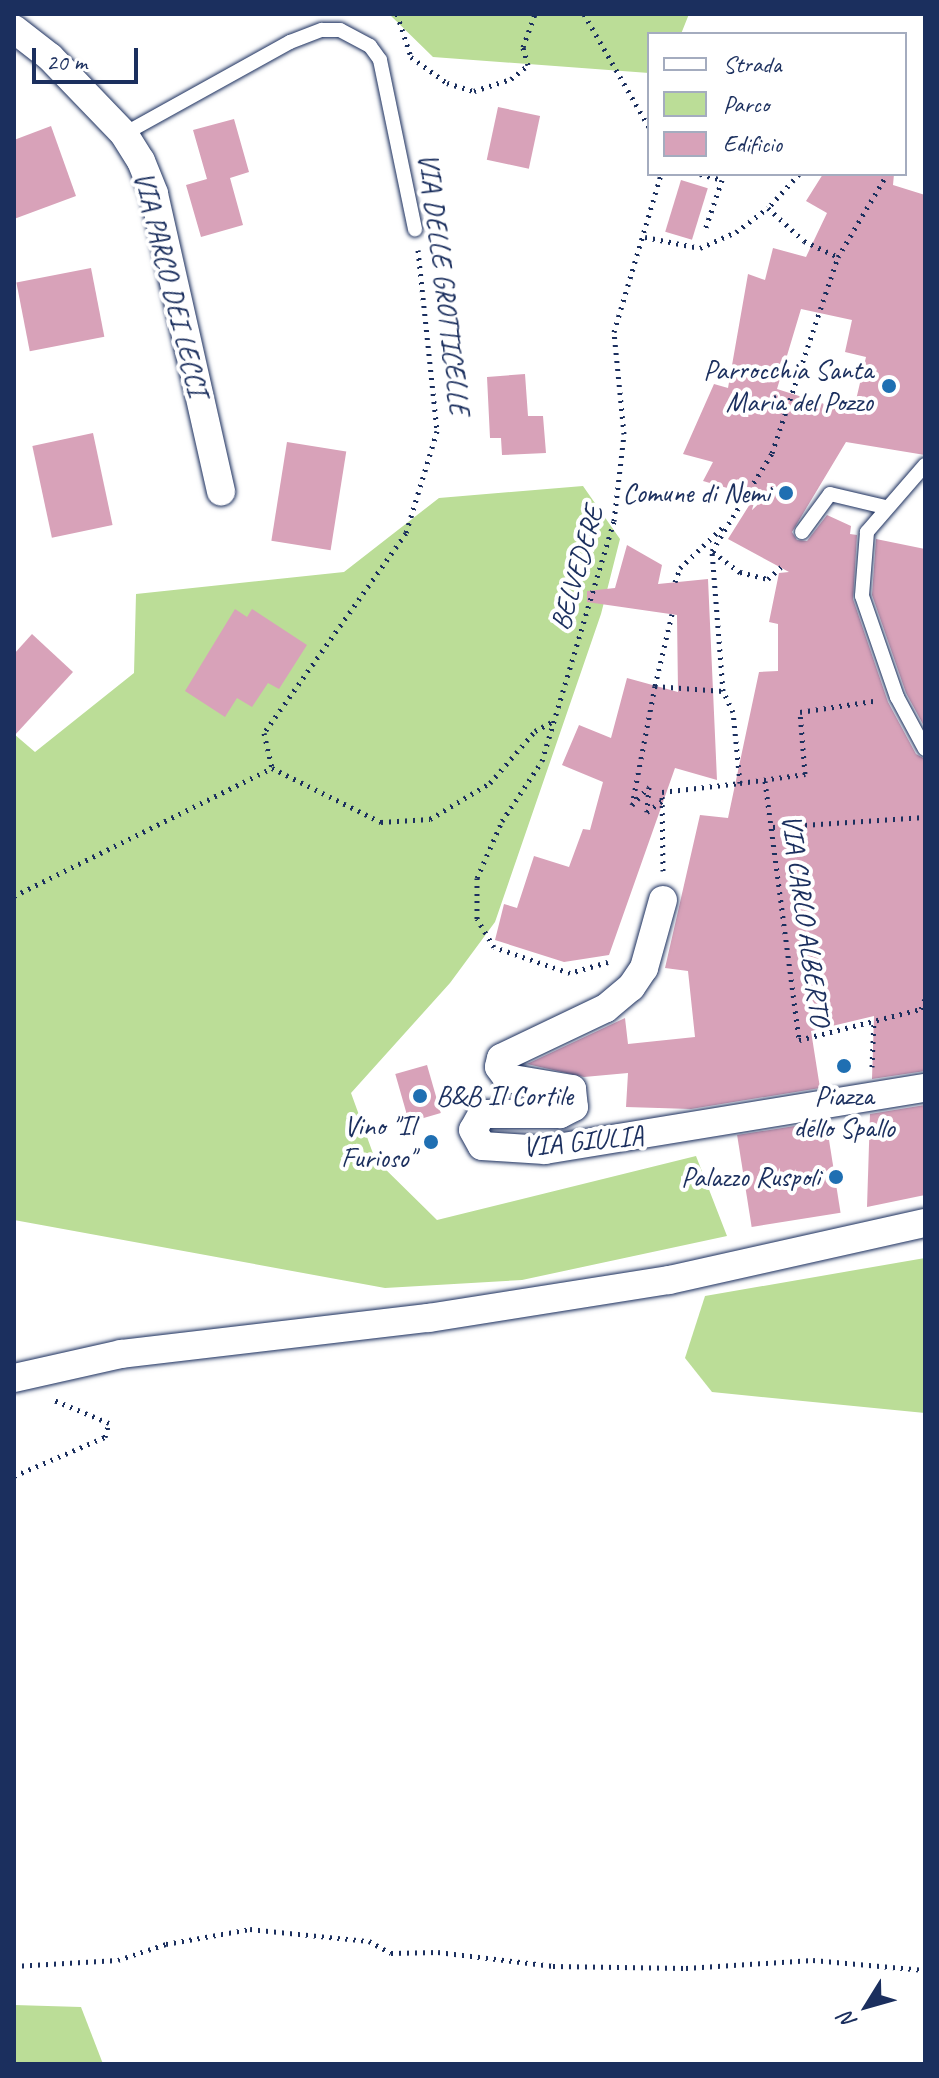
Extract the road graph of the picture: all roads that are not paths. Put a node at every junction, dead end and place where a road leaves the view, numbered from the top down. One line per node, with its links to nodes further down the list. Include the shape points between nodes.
1 (14, 29): 2 (street, VIA PARCO DEI LECCI, via 50,57)
2 (124, 134): 3 (lane, VIA DELLE GROTTICELLE, via 290,42 322,30 340,30 370,46 380,60); 5 (street, VIA PARCO DEI LECCI, via 154,194)
3 (415, 229)
4 (920, 472): 6 (lane)
5 (221, 492)
6 (885, 507): 7 (lane, via 830,494); 8 (lane, via 867,532 862,596 897,697)
7 (802, 532)
8 (925, 749)
9 (663, 900): 10 (street, VIA GIULIA, via 644,968 631,987 606,1008 501,1058 499,1067 507,1078 572,1089 574,1107 560,1114 482,1114 473,1130 482,1146 545,1150)
10 (925, 1088)
11 (925, 1223): 12 (street, via 669,1280 429,1318 121,1354)
12 (14, 1378)

